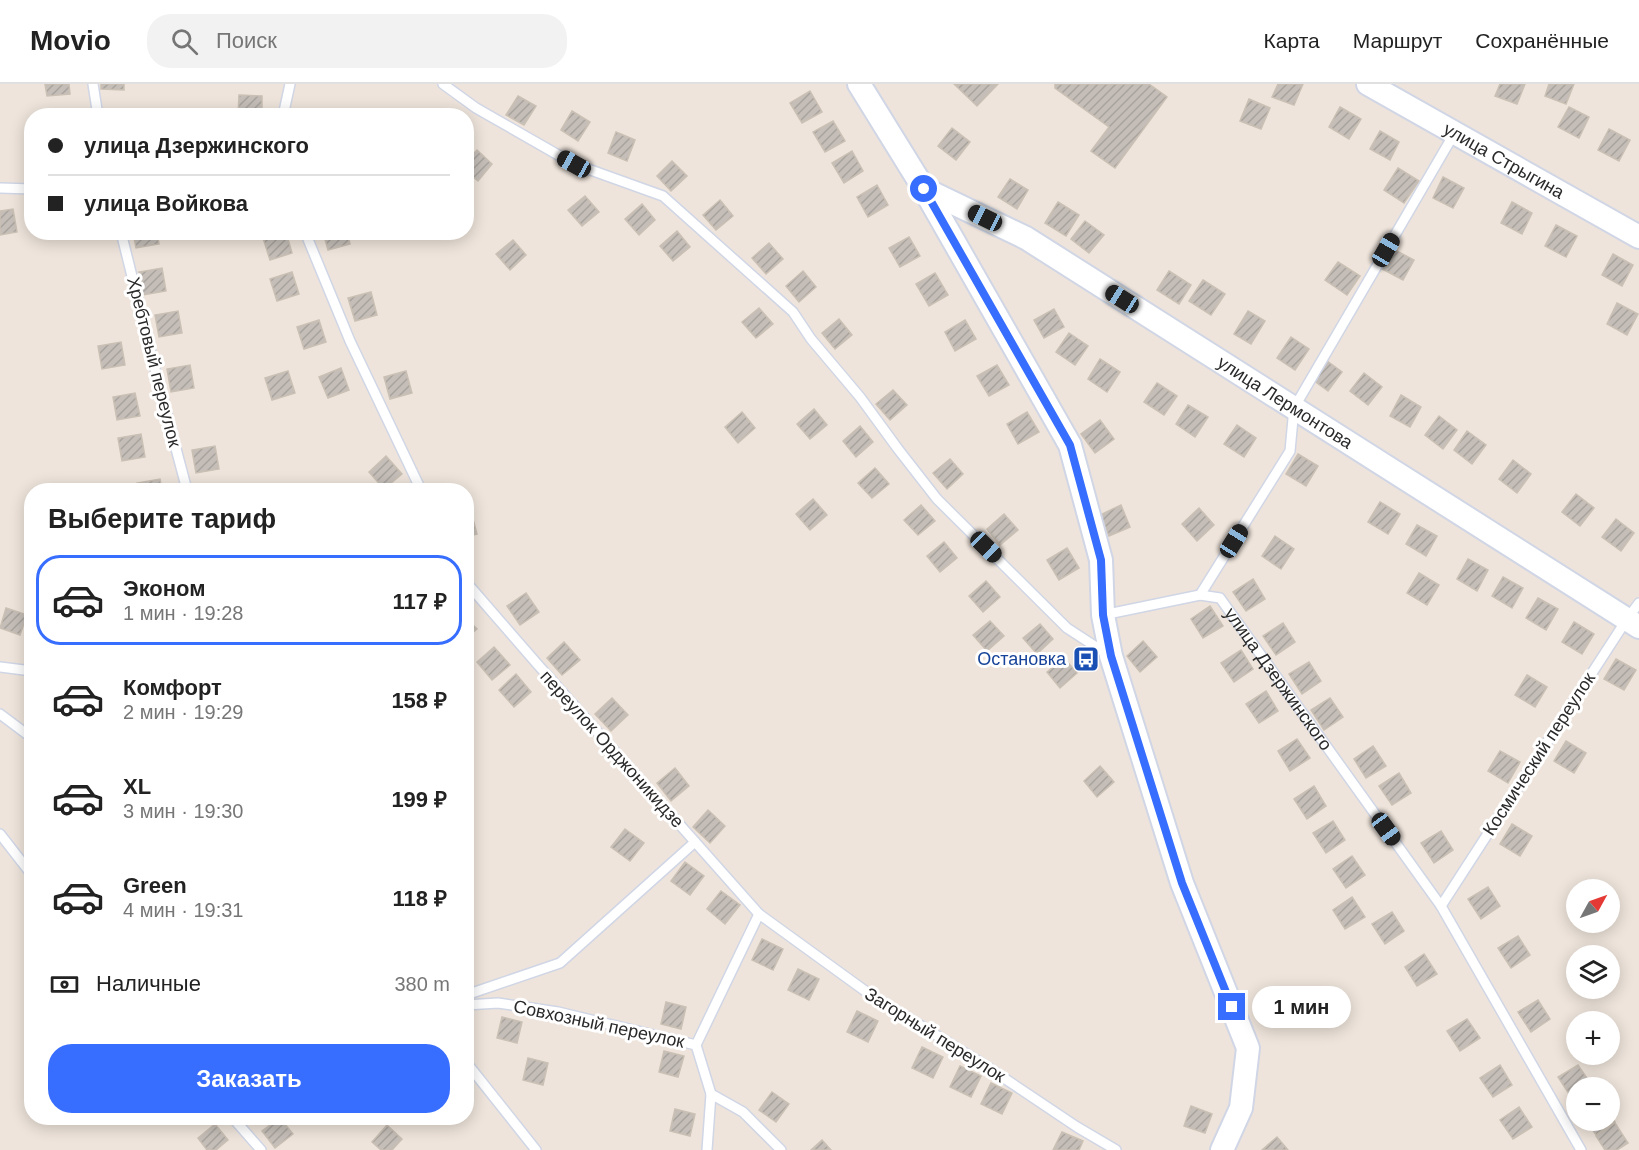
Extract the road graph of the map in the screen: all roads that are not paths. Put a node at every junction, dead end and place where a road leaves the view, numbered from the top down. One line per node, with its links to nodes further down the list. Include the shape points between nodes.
1 (93, 84): 6 (lane)
2 (290, 84): 7 (lane)
3 (443, 84): 22 (lane, via 476,108 574,164 663,196 793,312 937,499 1067,628)
4 (859, 84): 11 (street)
5 (1368, 84): 8 (street, улица Стрыгина)
6 (97, 108)
7 (285, 108)
8 (1455, 132): 12 (street, улица Стрыгина); 15 (lane)
9 (0, 188): 10 (lane)
10 (24, 189)
11 (924, 189): 15 (street, улица Лермонтова, via 1026,238); 20 (street, via 1070,445 1101,560)
12 (1639, 237)
13 (123, 240): 16 (lane, Хребтовый переулок)
14 (308, 240): 17 (lane, via 350,341)
15 (1294, 408): 19 (lane, via 1290,451); 21 (street, улица Лермонтова)
16 (185, 483)
17 (418, 483)
18 (474, 591): 28 (lane, переулок Орджоникидзе)
19 (1200, 595): 20 (lane); 30 (lane, улица Дзержинского, via 1220,598)
20 (1103, 615): 22 (street)
21 (1635, 616): 30 (lane, Космический переулок)
22 (1111, 656): 43 (street, via 1182,883 1248,1048 1241,1108)
23 (0, 667): 24 (lane)
24 (24, 670)
25 (0, 714): 26 (lane)
26 (24, 732)
27 (0, 834): 29 (lane)
28 (695, 842): 31 (lane, переулок Орджоникидзе); 32 (lane, via 560,963)
29 (24, 865)
30 (1441, 906): 44 (lane, улица Дзержинского)
31 (759, 914): 34 (lane, Совхозный переулок); 42 (lane, Загорный переулок, via 868,993)
32 (474, 993)
33 (474, 1004): 34 (lane, Совхозный переулок, via 498,1002 558,1012)
34 (696, 1045): 36 (lane, Совхозный переулок)
35 (474, 1072): 39 (lane)
36 (711, 1094): 40 (lane, Совхозный переулок); 41 (lane, via 742,1112)
37 (239, 1125): 38 (lane)
38 (259, 1149)
39 (536, 1150)
40 (707, 1150)
41 (781, 1150)
42 (1116, 1150)
43 (1222, 1150)
44 (1581, 1150)

